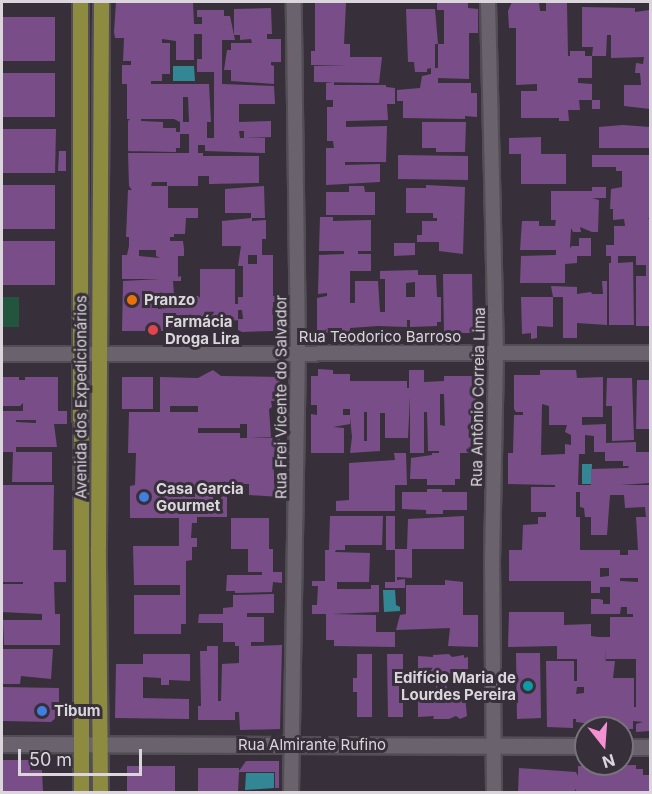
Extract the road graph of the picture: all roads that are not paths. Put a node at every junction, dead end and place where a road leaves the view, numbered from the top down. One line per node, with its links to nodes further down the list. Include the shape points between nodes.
1 (80, 2): 8 (main road, Avenida dos Expedicionários)
2 (101, 2): 9 (main road, Avenida dos Expedicionários)
3 (294, 2): 5 (street, Rua Frei Vicente do Salvador)
4 (488, 2): 10 (street, Rua Antônio Correia Lima)
5 (298, 352): 9 (street, Rua Teodorico Barroso); 10 (street, Rua Teodorico Barroso); 14 (street, Rua Frei Vicente do Salvador)
6 (651, 353): 10 (street, Rua Teodorico Barroso)
7 (2, 354): 8 (street, Rua Teodorico Barroso)
8 (80, 354): 9 (street, Rua Teodorico Barroso); 13 (main road, Avenida dos Expedicionários)
9 (100, 354): 12 (main road, Avenida dos Expedicionários)
10 (496, 354): 15 (street, Rua Antônio Correia Lima)
11 (2, 744): 13 (street, Rua Almirante Rufino)
12 (101, 744): 13 (street, Rua Almirante Rufino); 14 (street, Rua Almirante Rufino); 20 (main road, Avenida dos Expedicionários)
13 (81, 745): 19 (main road, Avenida dos Expedicionários)
14 (290, 745): 15 (street, Rua Almirante Rufino); 21 (street, Rua Frei Vicente do Salvador)
15 (494, 745): 16 (street, Rua Almirante Rufino); 22 (street, Rua Antônio Correia Lima)
16 (574, 746)
17 (634, 747): 18 (street)
18 (651, 747)
19 (81, 792)
20 (100, 792)
21 (291, 792)
22 (494, 792)

